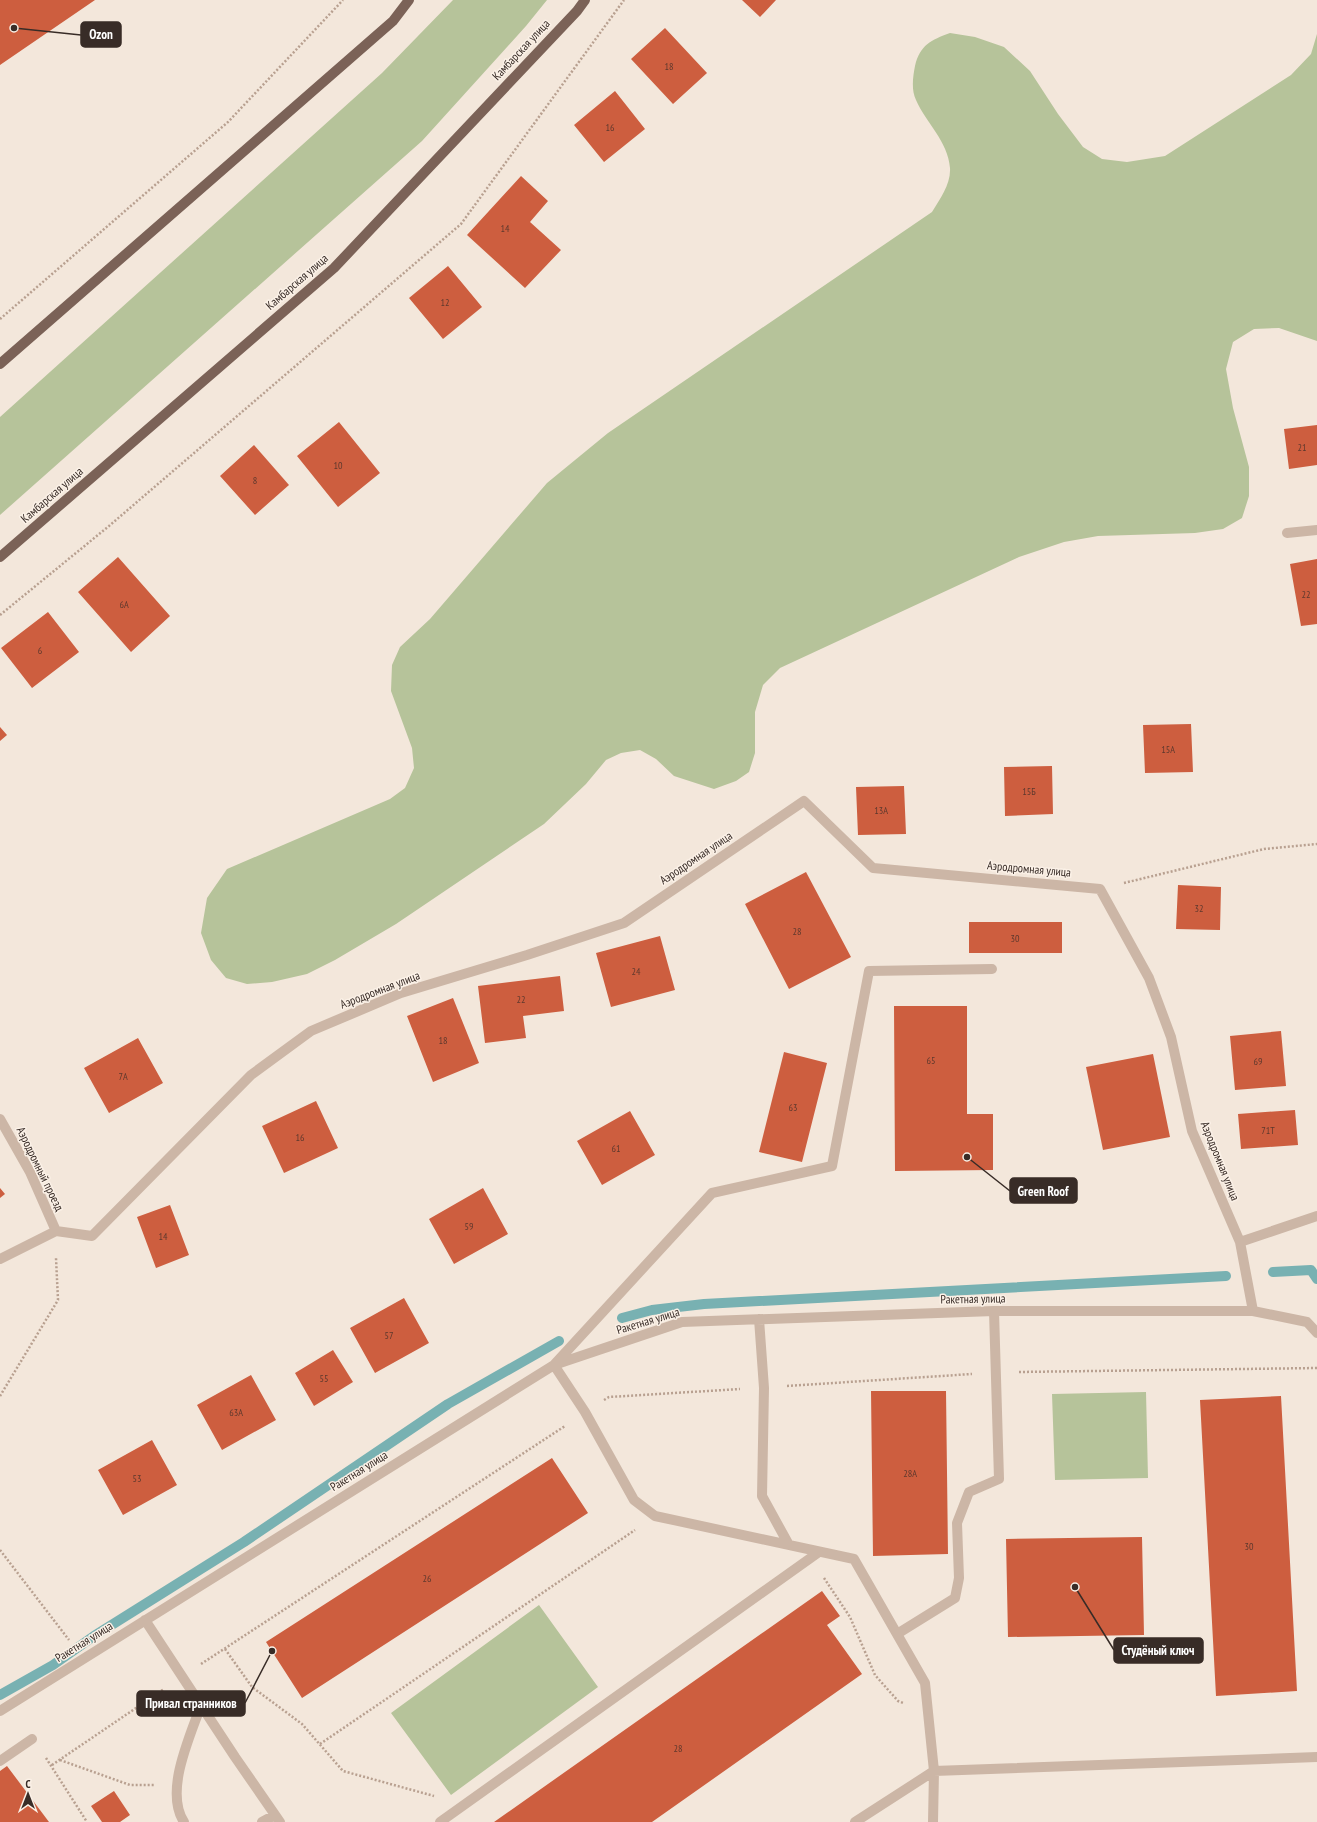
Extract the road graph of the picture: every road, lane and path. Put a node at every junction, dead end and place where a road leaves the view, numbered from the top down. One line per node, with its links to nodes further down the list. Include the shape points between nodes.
1 (343, 0): 5 (path, via 228,122)
2 (409, 0): 6 (main road, via 393,21)
3 (585, 0): 9 (main road, Камбарская улица, via 334,268)
4 (624, 0): 10 (path, via 461,224 109,526)
5 (0, 319)
6 (0, 364)
7 (1317, 530): 8 (street)
8 (1287, 533)
9 (0, 557)
10 (0, 615)
11 (1317, 844): 12 (path, via 1264,849)
12 (1100, 889): 16 (street, Аэродромная улица, via 873,868 804,801 624,923 401,993 311,1032 251,1075 92,1236); 17 (street, Аэродромная улица, via 1152,985 1171,1037 1192,1131)
13 (992, 969): 23 (street, via 869,971 832,1166 712,1193)
14 (0, 1119): 16 (street, Аэродромный проезд, via 30,1172)
15 (1317, 1216): 17 (street)
16 (56, 1231): 18 (street); 27 (path, via 58,1300)
17 (1240, 1242): 20 (street)
18 (0, 1259)
19 (994, 1311): 20 (street, Ракетная улица); 21 (street, Ракетная улица); 25 (street)
20 (1253, 1311): 22 (street, Ракетная улица, via 1307,1322)
21 (759, 1319): 23 (street, Ракетная улица, via 682,1322); 26 (street)
22 (1317, 1333)
23 (554, 1365): 28 (street); 34 (street, Ракетная улица)
24 (1317, 1368): 25 (path)
25 (996, 1373): 26 (path); 35 (street, via 999,1479 969,1492 957,1523 959,1578 955,1598)
26 (764, 1388): 28 (path, via 609,1398); 30 (street, via 762,1496)
27 (0, 1396)
28 (585, 1412): 29 (street, via 634,1500); 36 (path)
29 (655, 1516): 30 (street); 43 (path)
30 (790, 1545): 32 (street)
31 (0, 1550): 37 (path)
32 (819, 1552): 33 (street); 35 (street, via 854,1559)
33 (784, 1577): 41 (path, via 825,1578 850,1617 875,1675 898,1701); 55 (street)
34 (145, 1620): 37 (street, Ракетная улица); 38 (street)
35 (897, 1634): 41 (street, via 925,1683)
36 (225, 1649): 38 (path); 43 (path, via 252,1687 302,1724)
37 (83, 1658): 40 (street, Ракетная улица)
38 (182, 1677): 39 (street); 45 (path)
39 (201, 1705): 49 (street, via 179,1770); 51 (street)
40 (0, 1711)
41 (928, 1712): 48 (street)
42 (32, 1739): 46 (street); 47 (path)
43 (320, 1744): 50 (path, via 343,1771)
44 (1317, 1757): 48 (street)
45 (60, 1760): 47 (path); 49 (path, via 130,1785)
46 (0, 1761)
47 (52, 1765): 52 (path)
48 (934, 1771): 56 (street); 57 (street)
49 (178, 1784): 53 (street, via 176,1797)
50 (435, 1796)
51 (277, 1818): 54 (street)
52 (87, 1822)
53 (184, 1822)
54 (262, 1822)
55 (440, 1822)
56 (855, 1822)
57 (933, 1822)

